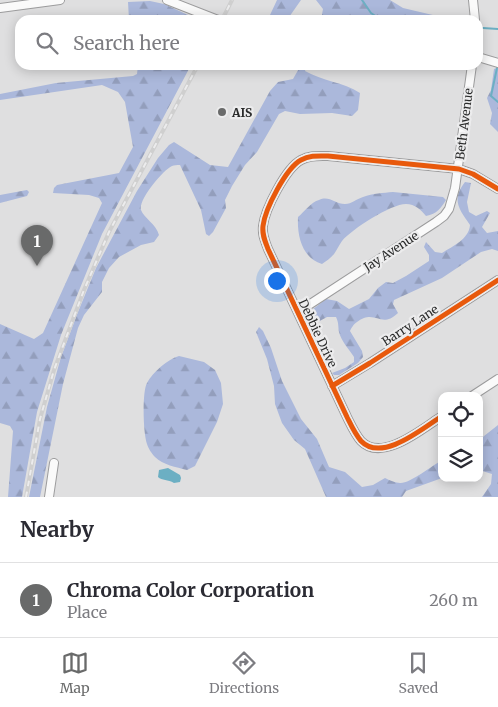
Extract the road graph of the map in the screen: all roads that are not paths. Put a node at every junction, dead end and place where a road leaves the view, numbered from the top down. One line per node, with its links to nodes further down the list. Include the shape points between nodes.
1 (60, 0): 4 (street)
2 (166, 0): 5 (street)
3 (473, 0): 6 (street)
4 (5, 4)
5 (205, 15)
6 (475, 15)
7 (483, 58): 8 (street)
8 (498, 63)
9 (471, 70): 10 (street, Beth Avenue)
10 (458, 169): 11 (street, Beth Avenue); 13 (street, Jay Avenue, via 452,201 444,216); 13 (street, Debbie Drive, via 320,156 307,157 294,165 267,210 263,233)
11 (498, 189)
12 (498, 280): 15 (street, Barry Lane)
13 (298, 312): 15 (street, Debbie Drive)
14 (498, 379): 16 (street)
15 (332, 386): 17 (street, Debbie Drive, via 359,438 373,448 395,445)
16 (478, 392)
17 (438, 418)
18 (54, 463): 19 (street)
19 (48, 497)

